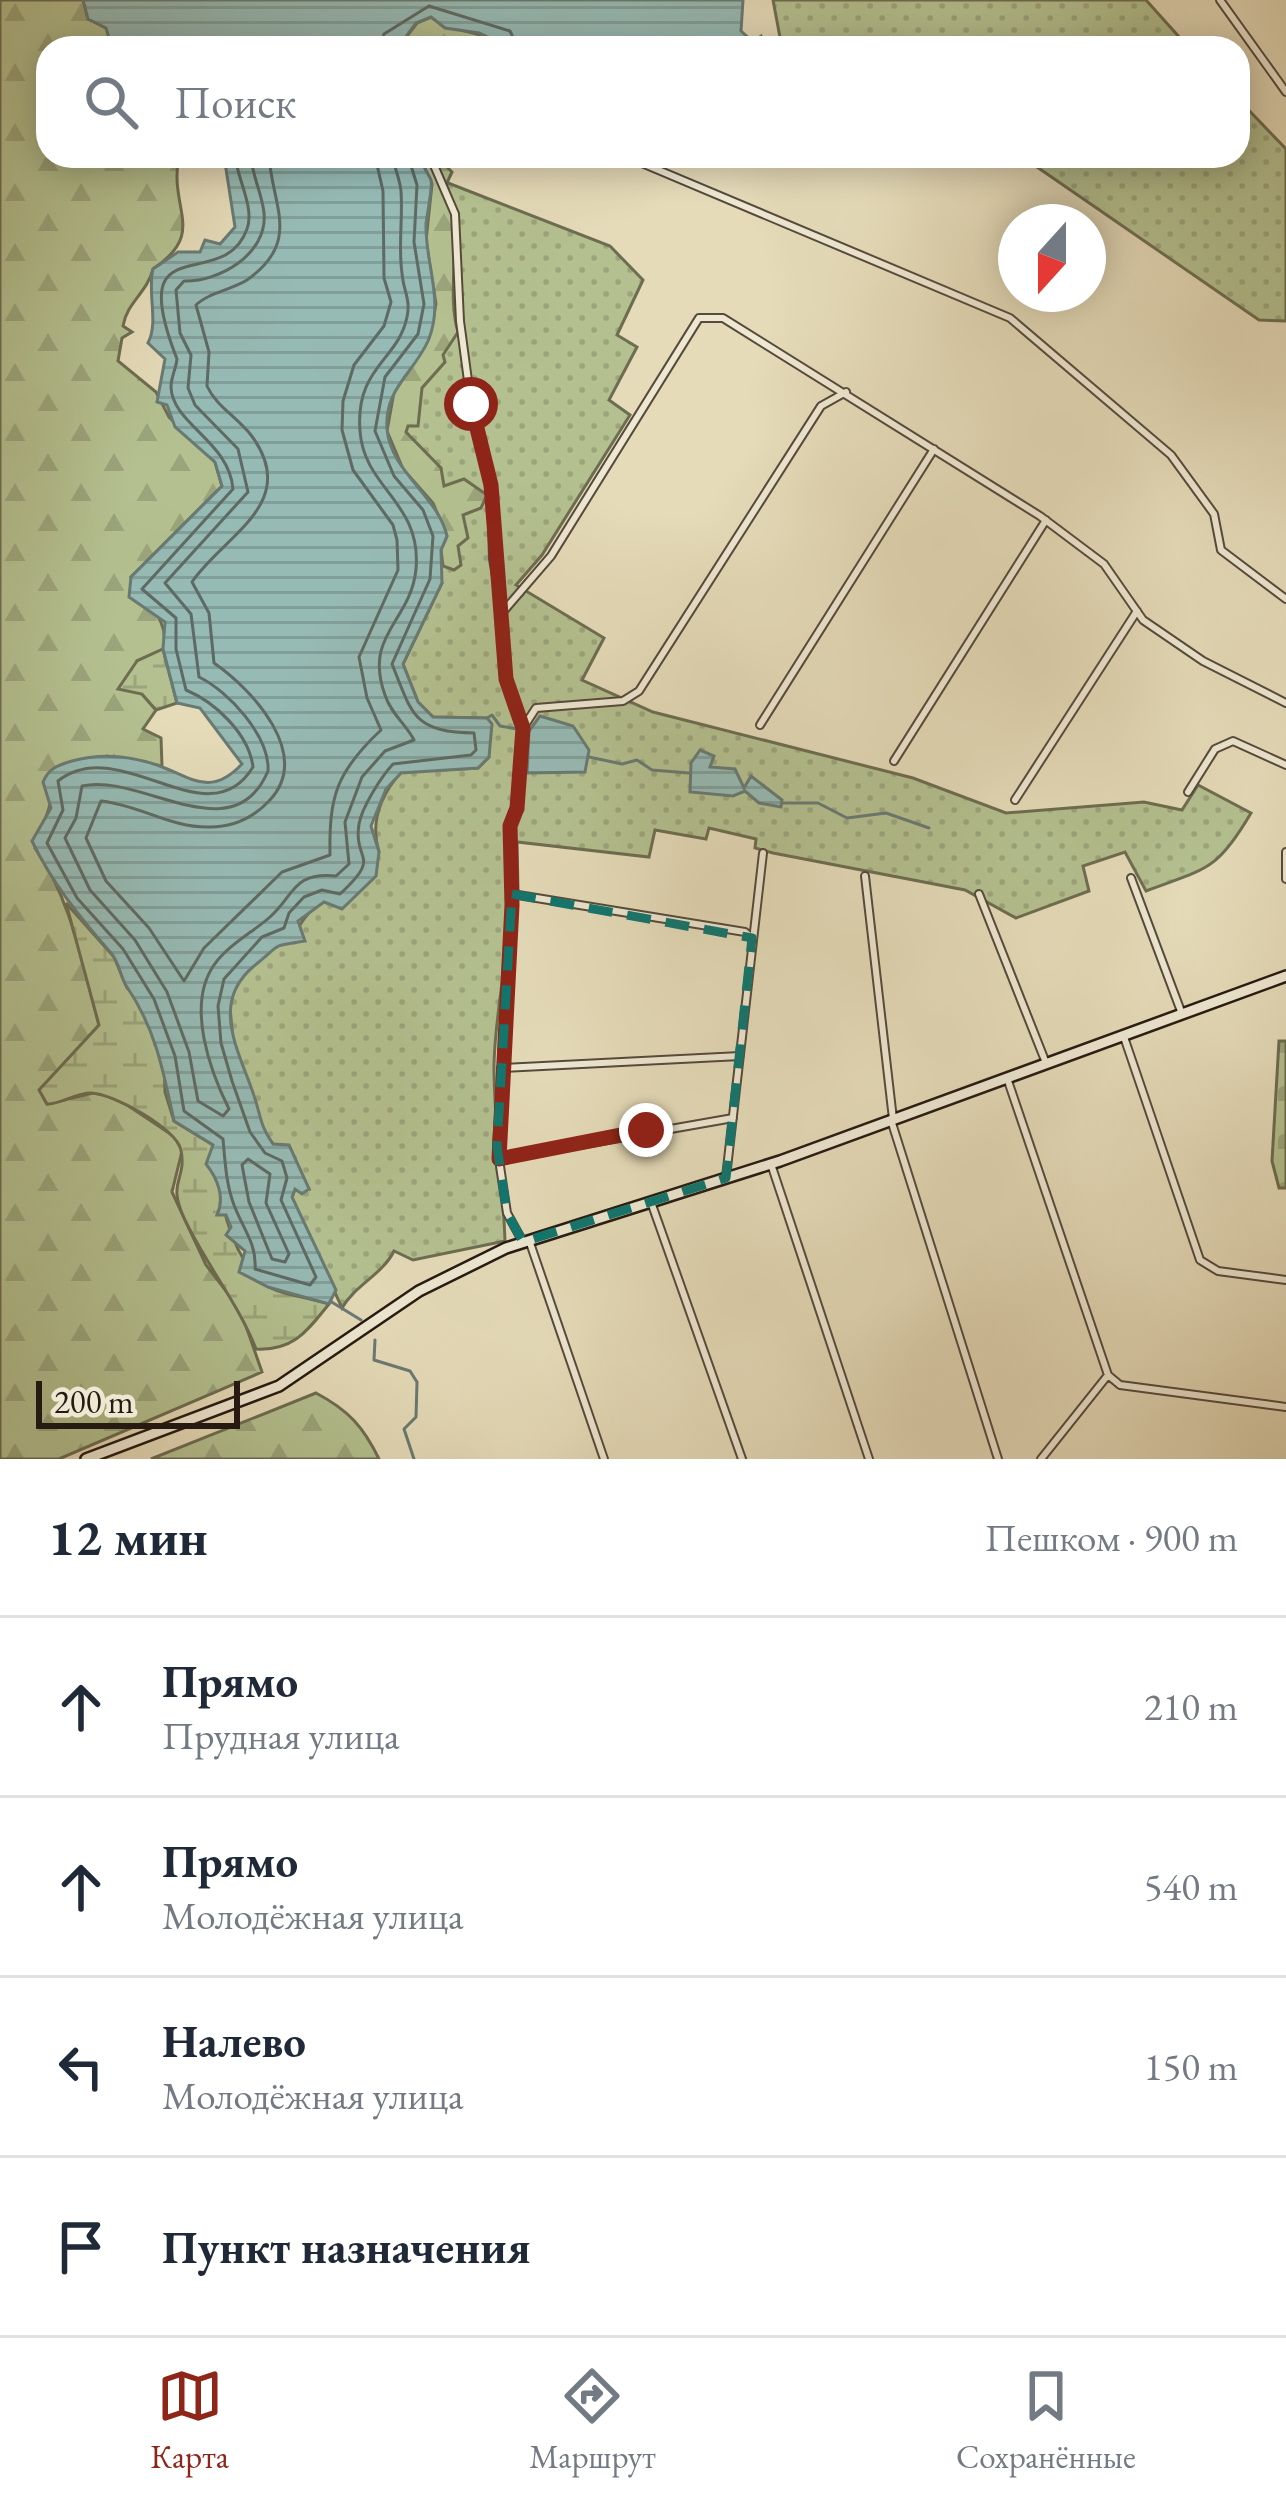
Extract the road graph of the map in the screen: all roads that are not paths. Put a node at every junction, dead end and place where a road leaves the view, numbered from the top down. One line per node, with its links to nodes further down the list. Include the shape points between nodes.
1 (1220, 0): 2 (street)
2 (1246, 36)
3 (1250, 42): 4 (street)
4 (1286, 92)
5 (435, 168): 12 (street, via 455,214 462,338 491,485)
6 (654, 168): 10 (street, via 1010,318 1171,454 1214,514 1221,550)
7 (846, 392): 8 (street); 12 (street, via 723,318 699,318 551,556); 15 (street, via 821,406 639,691 623,701 536,708)
8 (934, 448): 9 (street); 14 (street)
9 (1046, 520): 11 (street, via 1104,564); 16 (street)
10 (1286, 599)
11 (1137, 610): 13 (street, via 1203,661); 19 (street)
12 (502, 613): 15 (street, via 506,679)
13 (1286, 703)
14 (760, 725)
15 (523, 728): 25 (street, via 510,826)
16 (894, 760)
17 (1286, 765): 18 (street, via 1233,741 1215,749)
18 (1188, 792)
19 (1015, 800)
20 (1286, 852): 24 (street)
21 (763, 853): 27 (street)
22 (865, 876): 36 (street)
23 (1131, 878): 29 (street)
24 (1286, 879)
25 (512, 894): 27 (street); 33 (street)
26 (979, 894): 32 (street)
27 (752, 938): 31 (street)
28 (1286, 976): 29 (street)
29 (1182, 1015): 30 (street)
30 (1124, 1037): 32 (street); 42 (street, via 1200,1260 1218,1271)
31 (740, 1056): 33 (street); 35 (street)
32 (1046, 1064): 34 (street)
33 (501, 1068): 37 (street)
34 (1007, 1078): 36 (street); 43 (street)
35 (733, 1118): 37 (street); 39 (street)
36 (892, 1120): 38 (street); 49 (street)
37 (499, 1159): 41 (street, via 507,1213)
38 (771, 1163): 39 (street); 48 (street)
39 (726, 1178): 40 (street)
40 (651, 1202): 41 (street); 47 (street)
41 (526, 1241): 45 (street, via 419,1291 279,1386); 46 (street)
42 (1286, 1280)
43 (1108, 1375): 44 (street, via 1120,1385); 50 (street)
44 (1286, 1407)
45 (86, 1459)
46 (604, 1459)
47 (742, 1459)
48 (869, 1459)
49 (998, 1459)
50 (1041, 1459)

